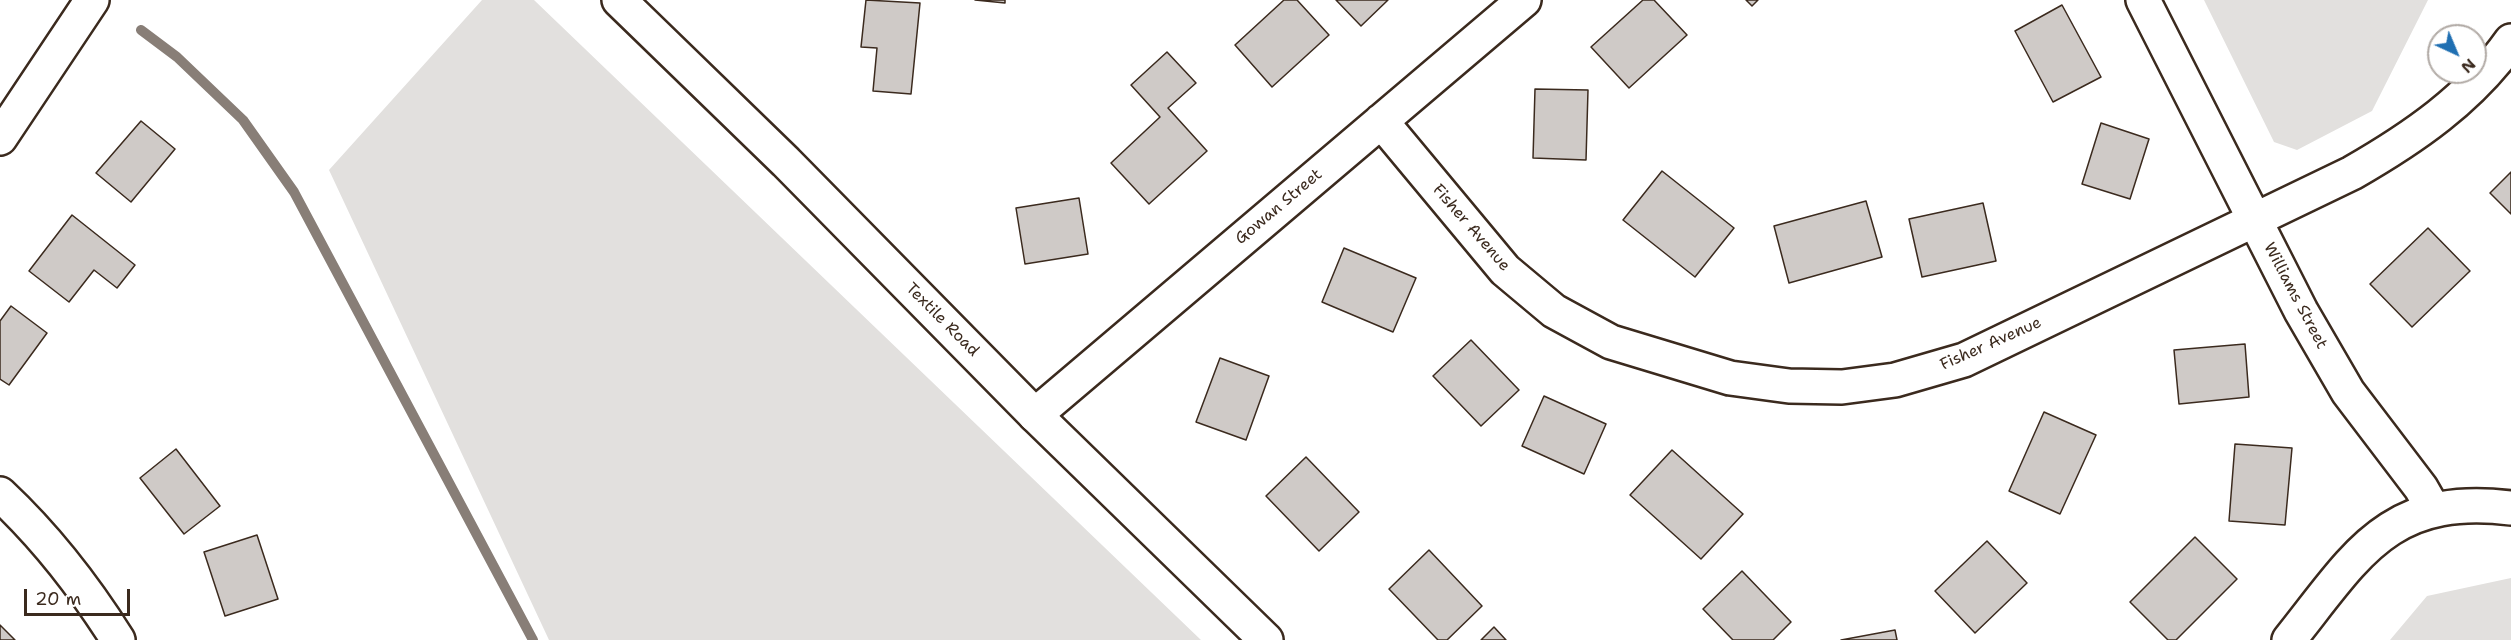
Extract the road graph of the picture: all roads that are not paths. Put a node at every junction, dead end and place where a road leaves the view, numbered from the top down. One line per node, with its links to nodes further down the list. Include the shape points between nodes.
1 (92, 0): 7 (street)
2 (619, 0): 9 (street, Textile Road, via 786,162)
3 (1524, 0): 6 (street, Gowan Street)
4 (2143, 0): 8 (street, Williams Street)
5 (2511, 41): 8 (street, Fisher Avenue, via 2456,103 2407,141 2352,173)
6 (1381, 121): 8 (street, Fisher Avenue, via 1505,270 1554,311 1611,342 1730,378 1789,386 1842,387 1895,380 1964,360); 9 (street, Gowan Street)
7 (0, 138)
8 (2254, 219): 12 (street, Williams Street, via 2348,392)
9 (1035, 415): 14 (street, Textile Road)
10 (0, 494): 13 (street, via 65,562)
11 (2511, 508): 12 (street, via 2475,504)
12 (2433, 509): 15 (street, via 2398,523 2359,552)
13 (118, 640)
14 (1266, 640)
15 (2289, 640)

